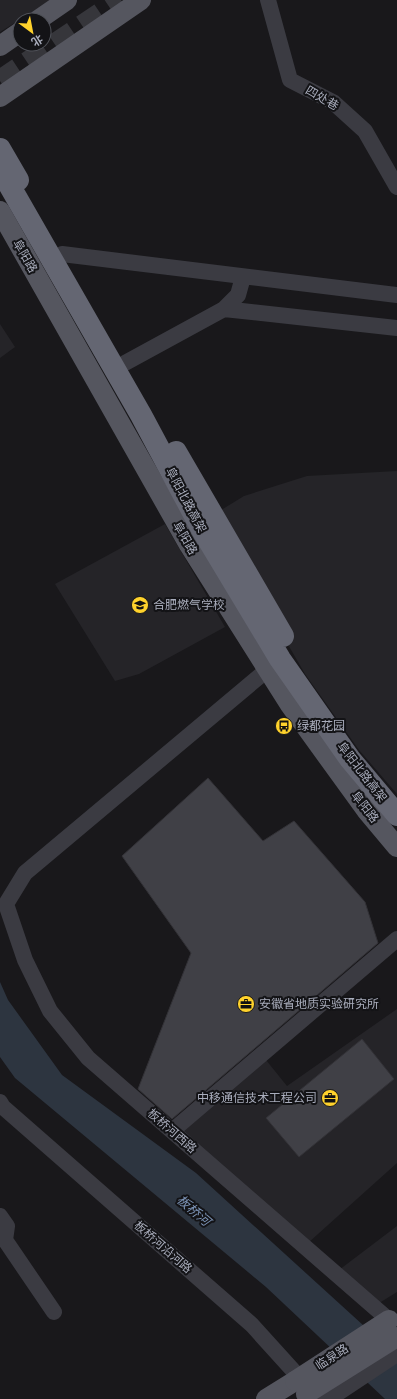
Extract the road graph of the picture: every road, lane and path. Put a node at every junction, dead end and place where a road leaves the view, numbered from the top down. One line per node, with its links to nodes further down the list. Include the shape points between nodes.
1 (67, 0): 4 (main road)
2 (142, 0): 7 (main road)
3 (268, 0): 10 (street, 四处巷, via 290,80 333,102 364,131)
4 (50, 12)
5 (12, 38): 6 (main road)
6 (0, 46)
7 (0, 97)
8 (0, 149): 13 (highway)
9 (0, 169): 21 (highway, 阜阳北路高架, via 141,415 203,531 280,659 350,759)
10 (397, 187)
11 (0, 190): 22 (highway, 阜阳北路高架, via 195,539 246,625 286,688 343,768)
12 (0, 211): 19 (main road, 阜阳路, via 189,545)
13 (62, 254): 14 (street); 18 (highway)
14 (243, 277): 15 (street); 16 (street, via 238,295)
15 (397, 295)
16 (224, 309): 17 (street); 18 (street)
17 (397, 328)
18 (125, 363): 20 (highway, via 305,674 359,750)
19 (267, 670): 23 (main road, 阜阳路, via 361,804); 26 (street, 板桥河西路, via 25,874 6,904 25,960 50,1011 88,1058)
20 (397, 795)
21 (397, 815)
22 (397, 832)
23 (397, 847)
24 (397, 940): 26 (street)
25 (0, 1102): 31 (street, 板桥河沿河路, via 252,1325)
26 (172, 1131): 29 (street, 板桥河西路)
27 (0, 1216): 28 (street, via 7,1226 6,1240)
28 (54, 1312)
29 (394, 1324): 31 (main road, 临泉路, bridge)
30 (397, 1354): 33 (street)
31 (304, 1393): 32 (main road, 临泉路)
32 (266, 1399)
33 (329, 1399)

